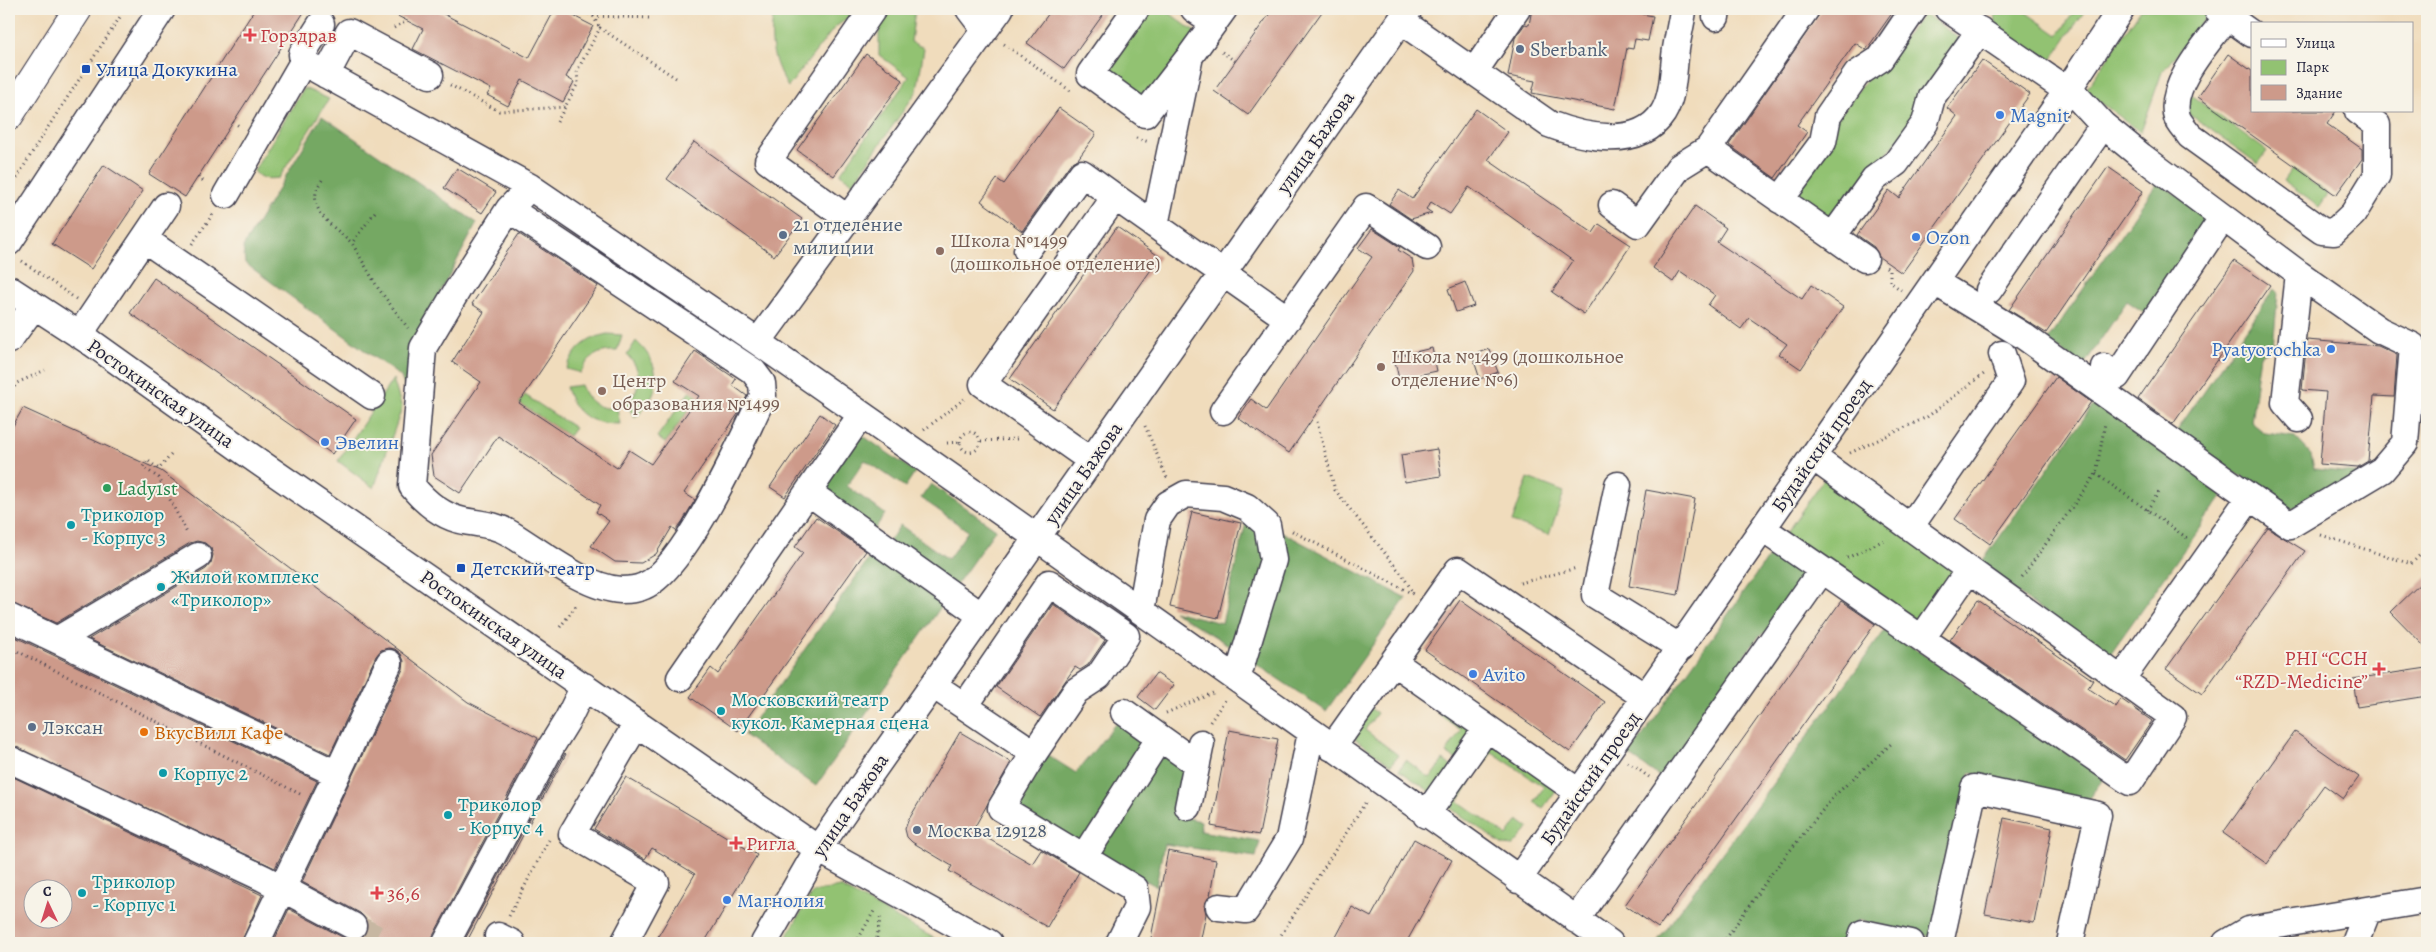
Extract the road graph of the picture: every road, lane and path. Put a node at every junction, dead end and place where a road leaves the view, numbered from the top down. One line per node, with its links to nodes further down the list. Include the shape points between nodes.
1 (78, 9): 36 (main road)
2 (162, 9): 57 (street)
3 (580, 9): 20 (path)
4 (873, 9): 51 (street, via 768,161)
5 (969, 9): 24 (street)
6 (1000, 9): 24 (street)
7 (1136, 9): 27 (street, via 1090,74 1145,114)
8 (1516, 9): 29 (street)
9 (1776, 9): 17 (path)
10 (1806, 9): 39 (street)
11 (1914, 9): 45 (street, via 1880,59 1857,74 1828,116 1822,142)
12 (1948, 9): 25 (street)
13 (2121, 9): 33 (street, Будайский проезд)
14 (1684, 11): 29 (street, via 1670,94 1663,113 1650,127 1626,137 1574,133 1549,124)
15 (2222, 12): 26 (street); 35 (street, via 2182,79 2175,100 2177,118 2190,136 2322,231 2334,232 2353,214 2377,175 2377,125)
16 (1210, 13): 27 (street)
17 (1716, 13)
18 (122, 14): 42 (path)
19 (1405, 15): 29 (street); 61 (street, улица Бажова)
20 (593, 16): 21 (path); 23 (path)
21 (651, 18)
22 (321, 24): 28 (street, via 302,54)
23 (600, 28): 32 (path); 34 (path, via 577,71 578,83)
24 (985, 30): 51 (street)
25 (1980, 30): 33 (street); 53 (street, via 1932,97 1925,122 1896,163 1874,179)
26 (2251, 33)
27 (1190, 56): 52 (street)
28 (303, 62): 30 (street); 43 (street)
29 (1474, 72)
30 (326, 75): 31 (street, via 349,32); 41 (street)
31 (430, 75): 34 (path, via 499,111)
32 (676, 78)
33 (2067, 90): 38 (street); 63 (street, Будайский проезд)
34 (565, 107): 37 (path)
35 (2359, 112)
36 (9, 116)
37 (557, 122)
38 (2102, 125): 50 (street); 65 (street)
39 (1708, 150): 45 (street); 46 (street, via 1679,168 1638,224)
40 (322, 180): 55 (path, via 317,187 316,207 320,215)
41 (530, 187): 48 (street); 72 (street)
42 (9, 191)
43 (226, 195): 60 (path)
44 (1115, 197): 52 (street); 58 (street, via 1082,173); 78 (street)
45 (1780, 200): 53 (street)
46 (1612, 205)
47 (166, 206): 54 (street)
48 (509, 209): 73 (street); 73 (street, via 753,371 762,383 763,396 753,417 698,527 675,559 644,586 622,590 600,585 502,528 462,520 422,499 412,486 412,472)
49 (375, 212): 55 (path)
50 (2223, 217): 62 (street); 75 (street, via 2117,376)
51 (847, 218): 72 (street)
52 (1155, 225): 61 (street)
53 (1832, 236): 59 (street)
54 (144, 239): 60 (street); 70 (street)
55 (352, 243): 73 (path, via 378,288)
56 (1427, 248): 69 (street, via 1366,207)
57 (12, 249): 66 (path)
58 (1026, 250)
59 (1865, 259): 67 (path, via 1875,260 1890,270 1890,282)
60 (179, 263): 80 (street)
61 (1223, 273): 69 (street); 90 (street, улица Бажова)
62 (2299, 274): 77 (street, via 2379,330 2413,346); 84 (street, via 2285,404)
63 (1935, 282): 67 (street, Будайский проезд); 81 (street, via 2022,335)
64 (9, 288): 68 (street, Ростокинская улица)
65 (1989, 290)
66 (77, 299)
67 (1920, 303): 91 (street, Будайский проезд)
68 (34, 306): 70 (street, Ростокинская улица); 71 (street)
69 (1288, 319): 82 (street)
70 (79, 335): 127 (street, Ростокинская улица)
71 (9, 340)
72 (758, 342): 83 (street)
73 (423, 348)
74 (2003, 356): 91 (path, via 1927,417); 100 (street, via 2011,381)
75 (2104, 367)
76 (45, 370): 79 (path, via 17,383)
77 (2419, 382): 99 (street, via 2405,443 2382,470)
78 (983, 384): 88 (path); 90 (street)
79 (9, 395)
80 (372, 396)
81 (2109, 399): 92 (path); 96 (street)
82 (1223, 411)
83 (861, 415): 88 (street); 94 (street)
84 (2299, 419)
85 (1316, 422): 112 (path, via 1335,490)
86 (1144, 424): 97 (path)
87 (981, 441): 87 (path, via 970,432 965,433 960,442 971,452 980,446)
88 (904, 446): 103 (street)
89 (171, 455): 106 (path, via 159,469 148,460 143,467 160,478)
90 (1092, 461): 103 (street, улица Бажова)
91 (1819, 461): 100 (street); 101 (street, Будайский проезд)
92 (2096, 474): 98 (path); 111 (path)
93 (1618, 485): 107 (street)
94 (808, 492): 115 (street); 124 (street)
95 (2159, 492): 98 (path)
96 (2250, 497): 99 (street); 105 (street)
97 (1176, 500): 113 (street, via 1168,504 1157,520); 128 (street, via 1186,494 1223,497 1247,507 1267,525 1273,560)
98 (2147, 510): 105 (path)
99 (2290, 525): 104 (path, via 2412,564)
100 (1910, 528): 108 (path); 109 (street)
101 (1762, 529): 108 (street); 121 (street, Будайский проезд)
102 (1291, 530): 112 (path)
103 (1037, 538): 113 (street); 115 (street, улица Бажова)
104 (2427, 548)
105 (2210, 555): 125 (street)
106 (198, 556): 119 (street)
107 (1602, 561): 110 (path); 121 (street, via 1595,595)
108 (1822, 570): 118 (street); 142 (street)
109 (1969, 570): 111 (street); 118 (street)
110 (1488, 591): 112 (street, via 1458,570); 129 (street)
111 (2007, 598): 125 (street)
112 (1424, 599): 122 (street)
113 (1141, 611): 128 (street)
114 (570, 613): 117 (path)
115 (982, 616): 126 (street, улица Бажова)
116 (9, 617): 119 (street)
117 (560, 627)
118 (1922, 638): 125 (street, via 2130,782 2174,717)
119 (57, 640): 141 (street)
120 (9, 647): 144 (path)
121 (1681, 648): 129 (street, Будайский проезд)
122 (1392, 662): 133 (street); 136 (street)
123 (389, 663): 141 (street)
124 (680, 678)
125 (2121, 680)
126 (934, 685): 130 (street); 148 (street, улица Бажова)
127 (584, 686): 131 (street, Ростокинская улица); 160 (street)
128 (1227, 689): 132 (path); 134 (street); 138 (path, via 1208,724)
129 (1646, 698): 143 (street, Будайский проезд)
130 (965, 706): 137 (street); 137 (street, via 1049,583 1126,636 1099,676 1076,691)
131 (637, 723): 148 (street, Ростокинская улица); 161 (street, via 572,834 656,883)
132 (1141, 725): 138 (street); 149 (street)
133 (1487, 728): 143 (street); 147 (street)
134 (1311, 733): 136 (street); 153 (street, via 1289,839 1246,910)
135 (1892, 743): 169 (path, via 1834,796 1772,873)
136 (1332, 748): 147 (street)
137 (1034, 753): 149 (street, via 1001,808)
138 (1199, 754): 146 (street)
139 (1622, 758): 142 (path)
140 (9, 759): 151 (street)
141 (337, 774): 151 (street)
142 (1668, 790): 157 (street)
143 (1580, 794): 150 (street, Будайский проезд)
144 (304, 796)
145 (1368, 799): 167 (path)
146 (1188, 807)
147 (1426, 814): 150 (street)
148 (818, 849): 162 (street, улица Бажова); 165 (street, Ростокинская улица)
149 (1083, 858): 166 (street, via 1135,889 1137,907)
150 (1518, 880): 157 (street)
151 (282, 888): 158 (street); 159 (street)
152 (2427, 900): 154 (street)
153 (1219, 907)
154 (2368, 910): 174 (street, via 2248,930); 175 (street)
155 (874, 911): 163 (path)
156 (881, 914): 164 (path)
157 (1576, 920): 168 (street)
158 (353, 926)
159 (256, 943)
160 (446, 943)
161 (624, 943)
162 (764, 943)
163 (856, 943)
164 (876, 943)
165 (988, 943)
166 (1119, 943)
167 (1276, 943)
168 (1610, 943)
169 (1723, 943)
170 (1860, 943): 171 (street, via 1863,933)
171 (1911, 943)
172 (1940, 943): 173 (street, via 1974,788 2098,815)
173 (2070, 943)
174 (2226, 943)
175 (2355, 943)

